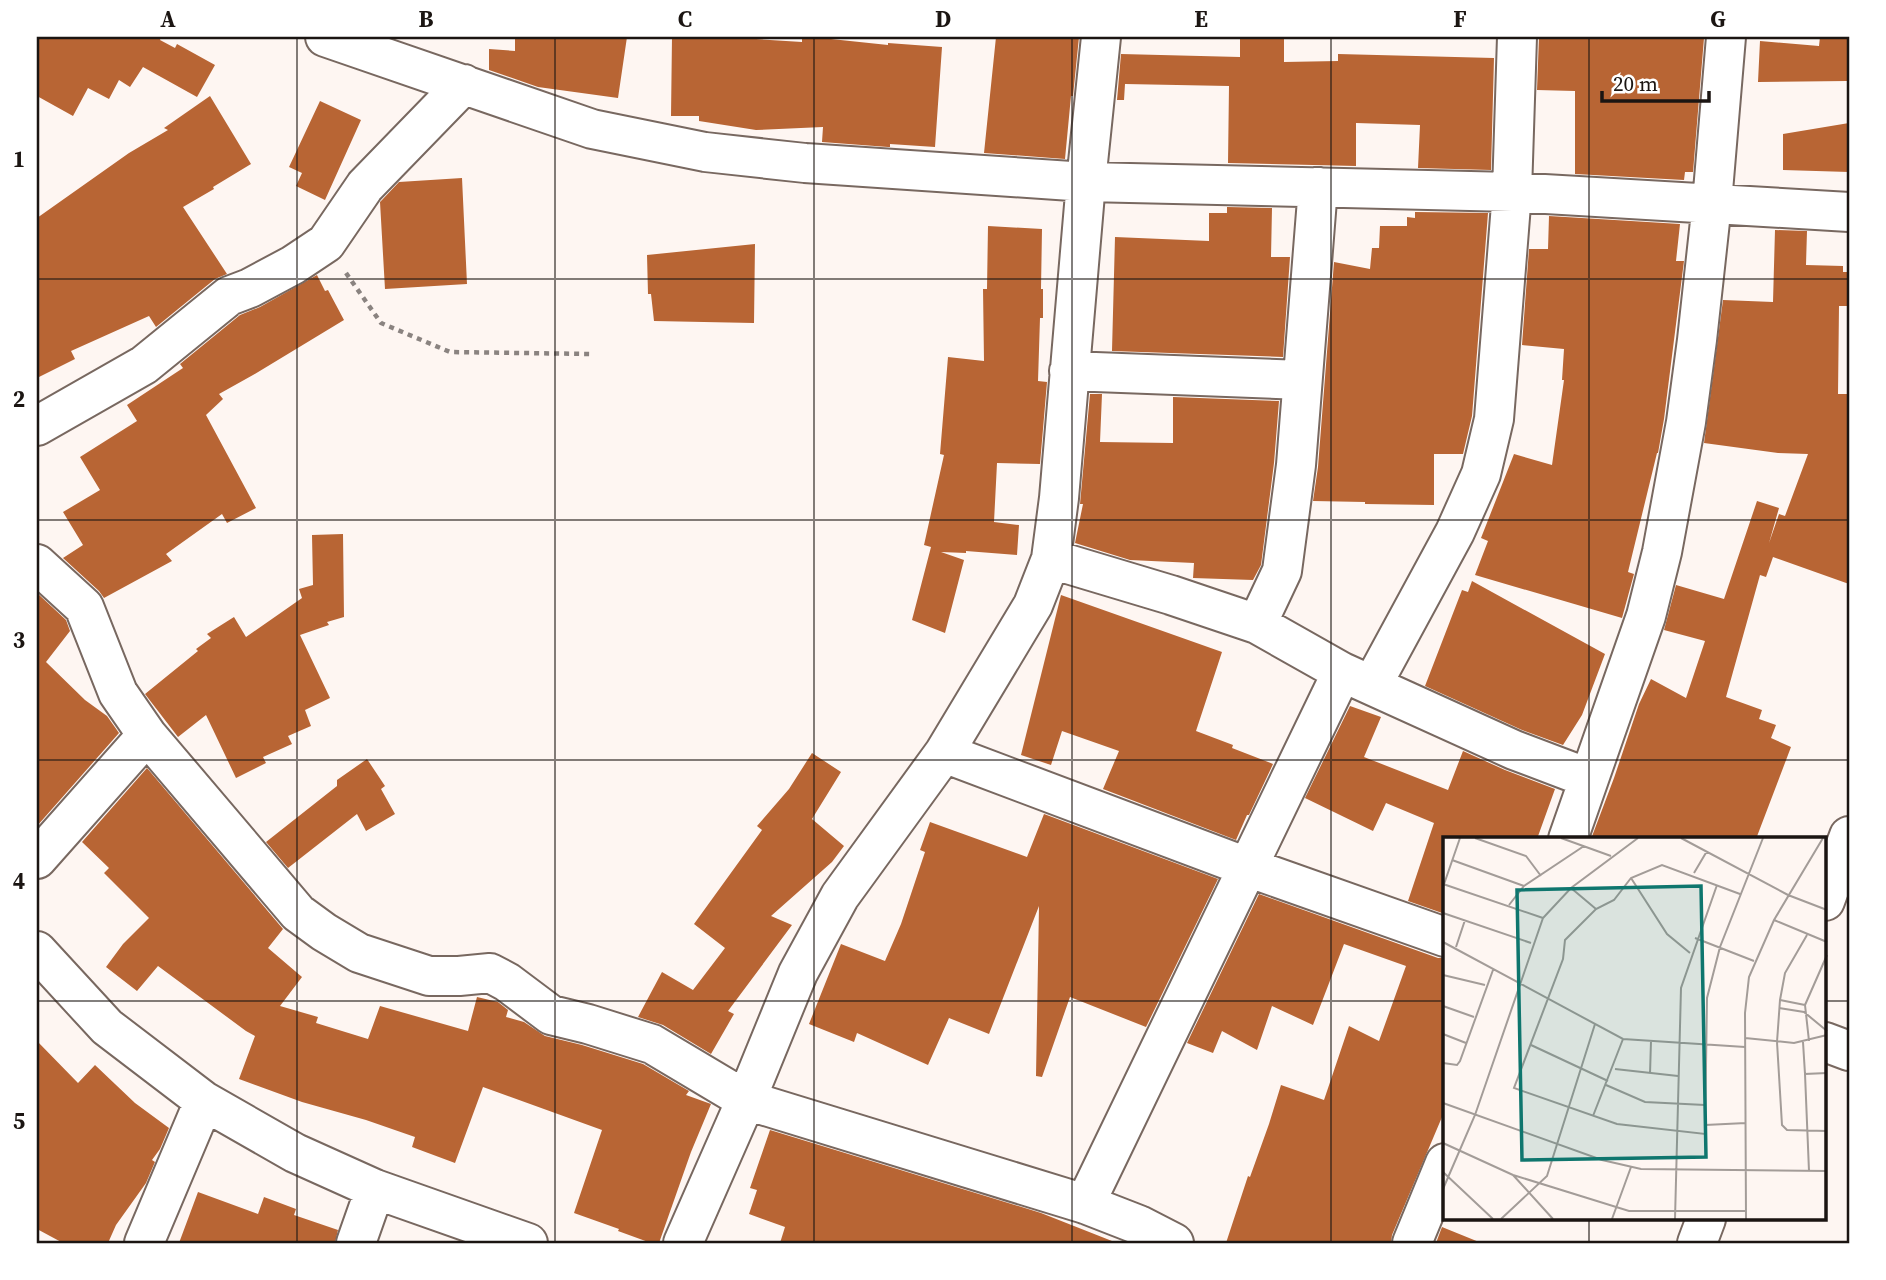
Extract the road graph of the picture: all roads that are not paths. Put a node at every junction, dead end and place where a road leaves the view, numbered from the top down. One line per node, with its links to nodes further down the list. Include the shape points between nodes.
1 (1101, 37): 6 (street)
2 (1517, 37): 8 (street)
3 (1726, 37): 9 (street)
4 (349, 41): 5 (street)
5 (464, 84): 6 (street, via 592,129 705,152); 13 (street, via 365,186 326,243 229,296 144,365)
6 (1086, 182): 7 (street); 11 (street)
7 (1318, 187): 8 (street); 12 (street)
8 (1512, 192): 9 (street); 17 (street, via 1494,419 1481,474 1455,532)
9 (1712, 203): 10 (street); 20 (street, via 1686,422 1662,552 1646,616)
10 (1849, 212)
11 (1069, 370): 12 (street); 14 (street)
12 (1302, 380): 16 (street, via 1282,571)
13 (37, 426)
14 (1051, 559): 16 (street); 19 (street, via 1033,605)
15 (37, 564): 18 (street, via 84,607 118,693)
16 (1257, 624): 17 (street)
17 (1357, 679): 20 (street); 24 (street)
18 (147, 735): 23 (street); 30 (street, via 298,913 324,932 359,953 429,976 489,974 551,1015 652,1044)
19 (944, 752): 24 (street); 30 (street, via 841,896 798,973)
20 (1588, 778): 22 (street)
21 (1849, 836): 25 (street)
22 (1569, 837)
23 (37, 859)
24 (1247, 867): 26 (street); 34 (street)
25 (1826, 898)
26 (1443, 936)
27 (37, 951): 31 (street, via 107,1027)
28 (1826, 1042): 29 (street)
29 (1849, 1051)
30 (746, 1100): 34 (street); 39 (street)
31 (204, 1101): 33 (street, via 295,1153); 36 (street)
32 (1443, 1168): 41 (street)
33 (375, 1189): 37 (street); 38 (street)
34 (1085, 1204): 40 (street)
35 (1706, 1220): 42 (street)
36 (144, 1243)
37 (356, 1243)
38 (528, 1243)
39 (683, 1243)
40 (1174, 1243)
41 (1412, 1243)
42 (1697, 1243)

